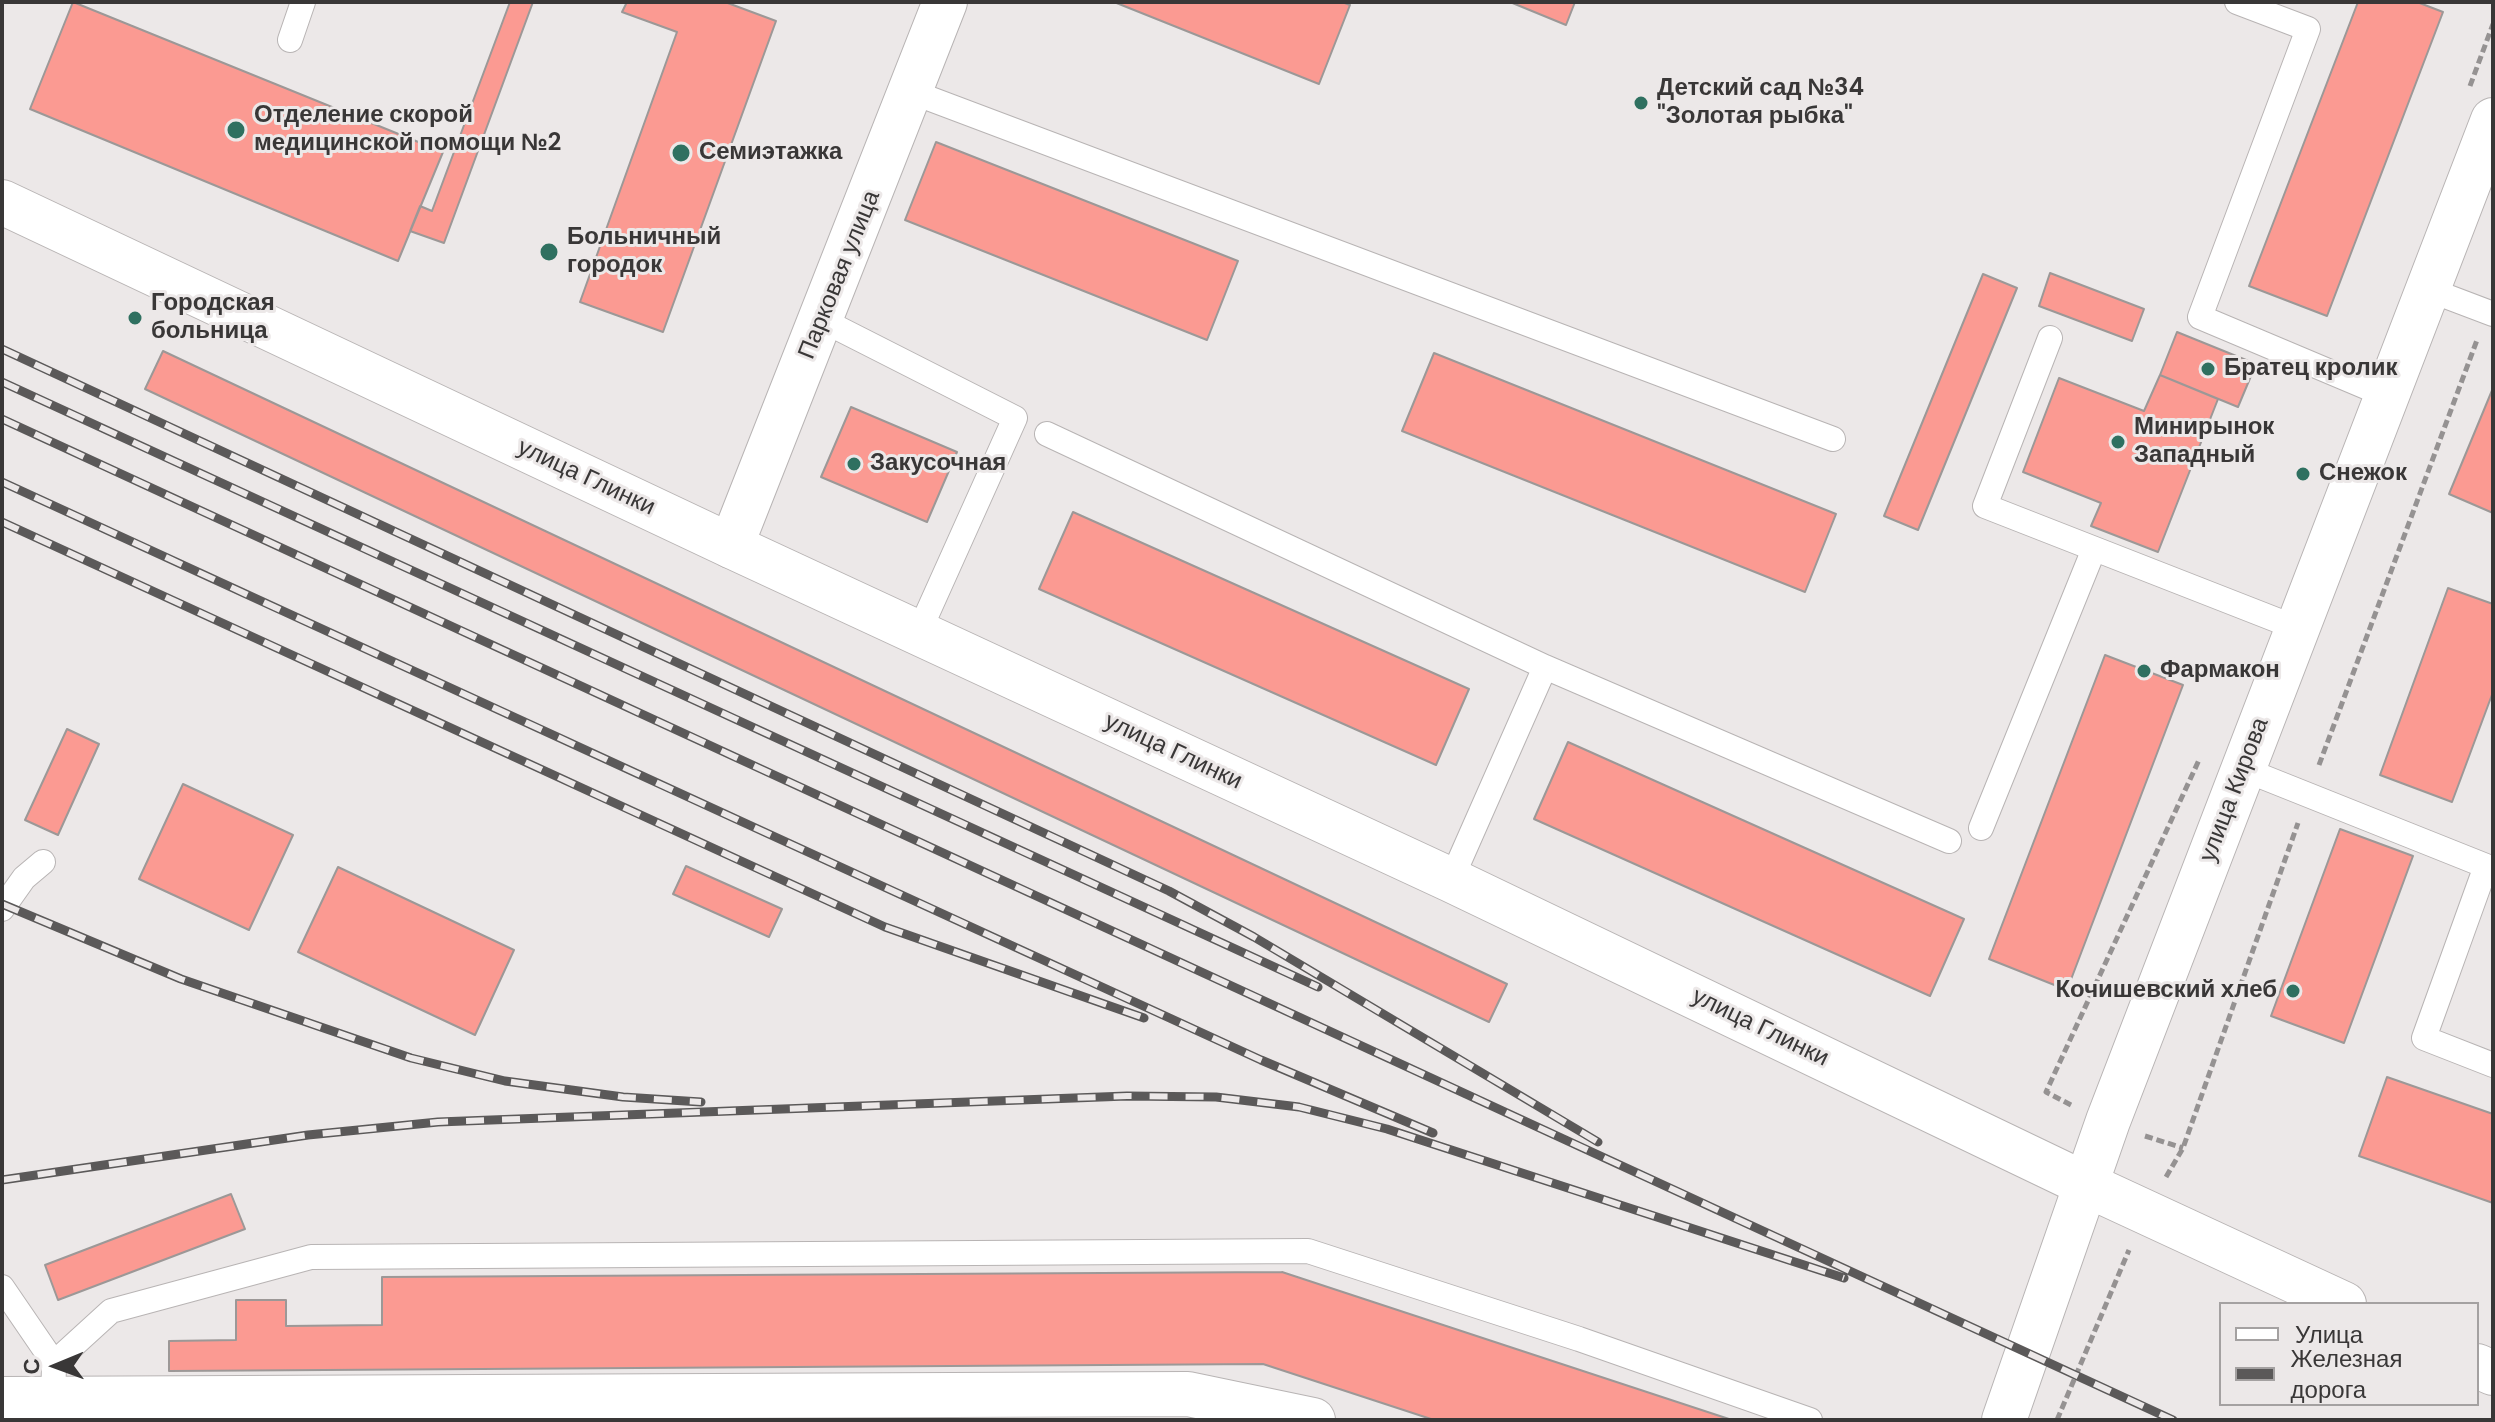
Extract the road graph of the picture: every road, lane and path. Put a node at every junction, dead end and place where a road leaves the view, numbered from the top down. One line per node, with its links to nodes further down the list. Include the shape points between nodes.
1 (303, 2): 4 (lane)
2 (945, 2): 5 (street, Парковая улица)
3 (2237, 2): 12 (lane, via 2308,29 2200,317)
4 (290, 40)
5 (912, 92): 10 (street, Парковая улица); 14 (lane)
6 (2493, 120): 8 (street, улица Кирова)
7 (2, 202): 15 (street, улица Глинки)
8 (2427, 289): 9 (lane); 12 (street, улица Кирова)
9 (2490, 313): 22 (path)
10 (822, 320): 15 (street, Парковая улица); 18 (lane, via 1015,418)
11 (2050, 338): 16 (lane, via 1985,506)
12 (2385, 395): 17 (street, улица Кирова)
13 (1047, 434): 19 (lane)
14 (1833, 439)
15 (731, 546): 18 (street, улица Глинки)
16 (2094, 549): 17 (lane); 23 (lane)
17 (2297, 628): 21 (street, улица Кирова)
18 (918, 634): 27 (street, улица Глинки)
19 (1545, 667): 24 (lane); 27 (lane)
20 (2205, 745): 30 (path, via 2046,1092)
21 (2243, 769): 22 (lane); 33 (street, улица Кирова)
22 (2308, 795): 25 (lane); 32 (path)
23 (1981, 828)
24 (1949, 841)
25 (2490, 858): 29 (lane, via 2424,1038)
26 (43, 862): 28 (lane)
27 (1451, 880): 33 (street, улица Глинки)
28 (2, 909)
29 (2493, 1065)
30 (2084, 1111)
31 (2133, 1132): 32 (path)
32 (2183, 1148): 34 (path)
33 (2087, 1185): 34 (street, улица Глинки); 50 (street, улица Кирова)
34 (2146, 1212): 36 (street, улица Глинки); 51 (path)
35 (2, 1287): 37 (lane)
36 (2340, 1302)
37 (53, 1393): 38 (street); 43 (street); 49 (lane, via 111,1311 311,1257 1308,1251)
38 (2, 1399)
39 (1040, 1407): 40 (street); 42 (street)
40 (1188, 1407): 48 (street)
41 (748, 1408): 42 (street); 46 (street)
42 (888, 1408)
43 (161, 1409): 47 (street)
44 (349, 1409): 45 (street); 47 (street)
45 (476, 1409): 46 (street)
46 (609, 1409)
47 (281, 1410)
48 (1313, 1420)
49 (1810, 1420)
50 (2004, 1420)
51 (2057, 1420)

